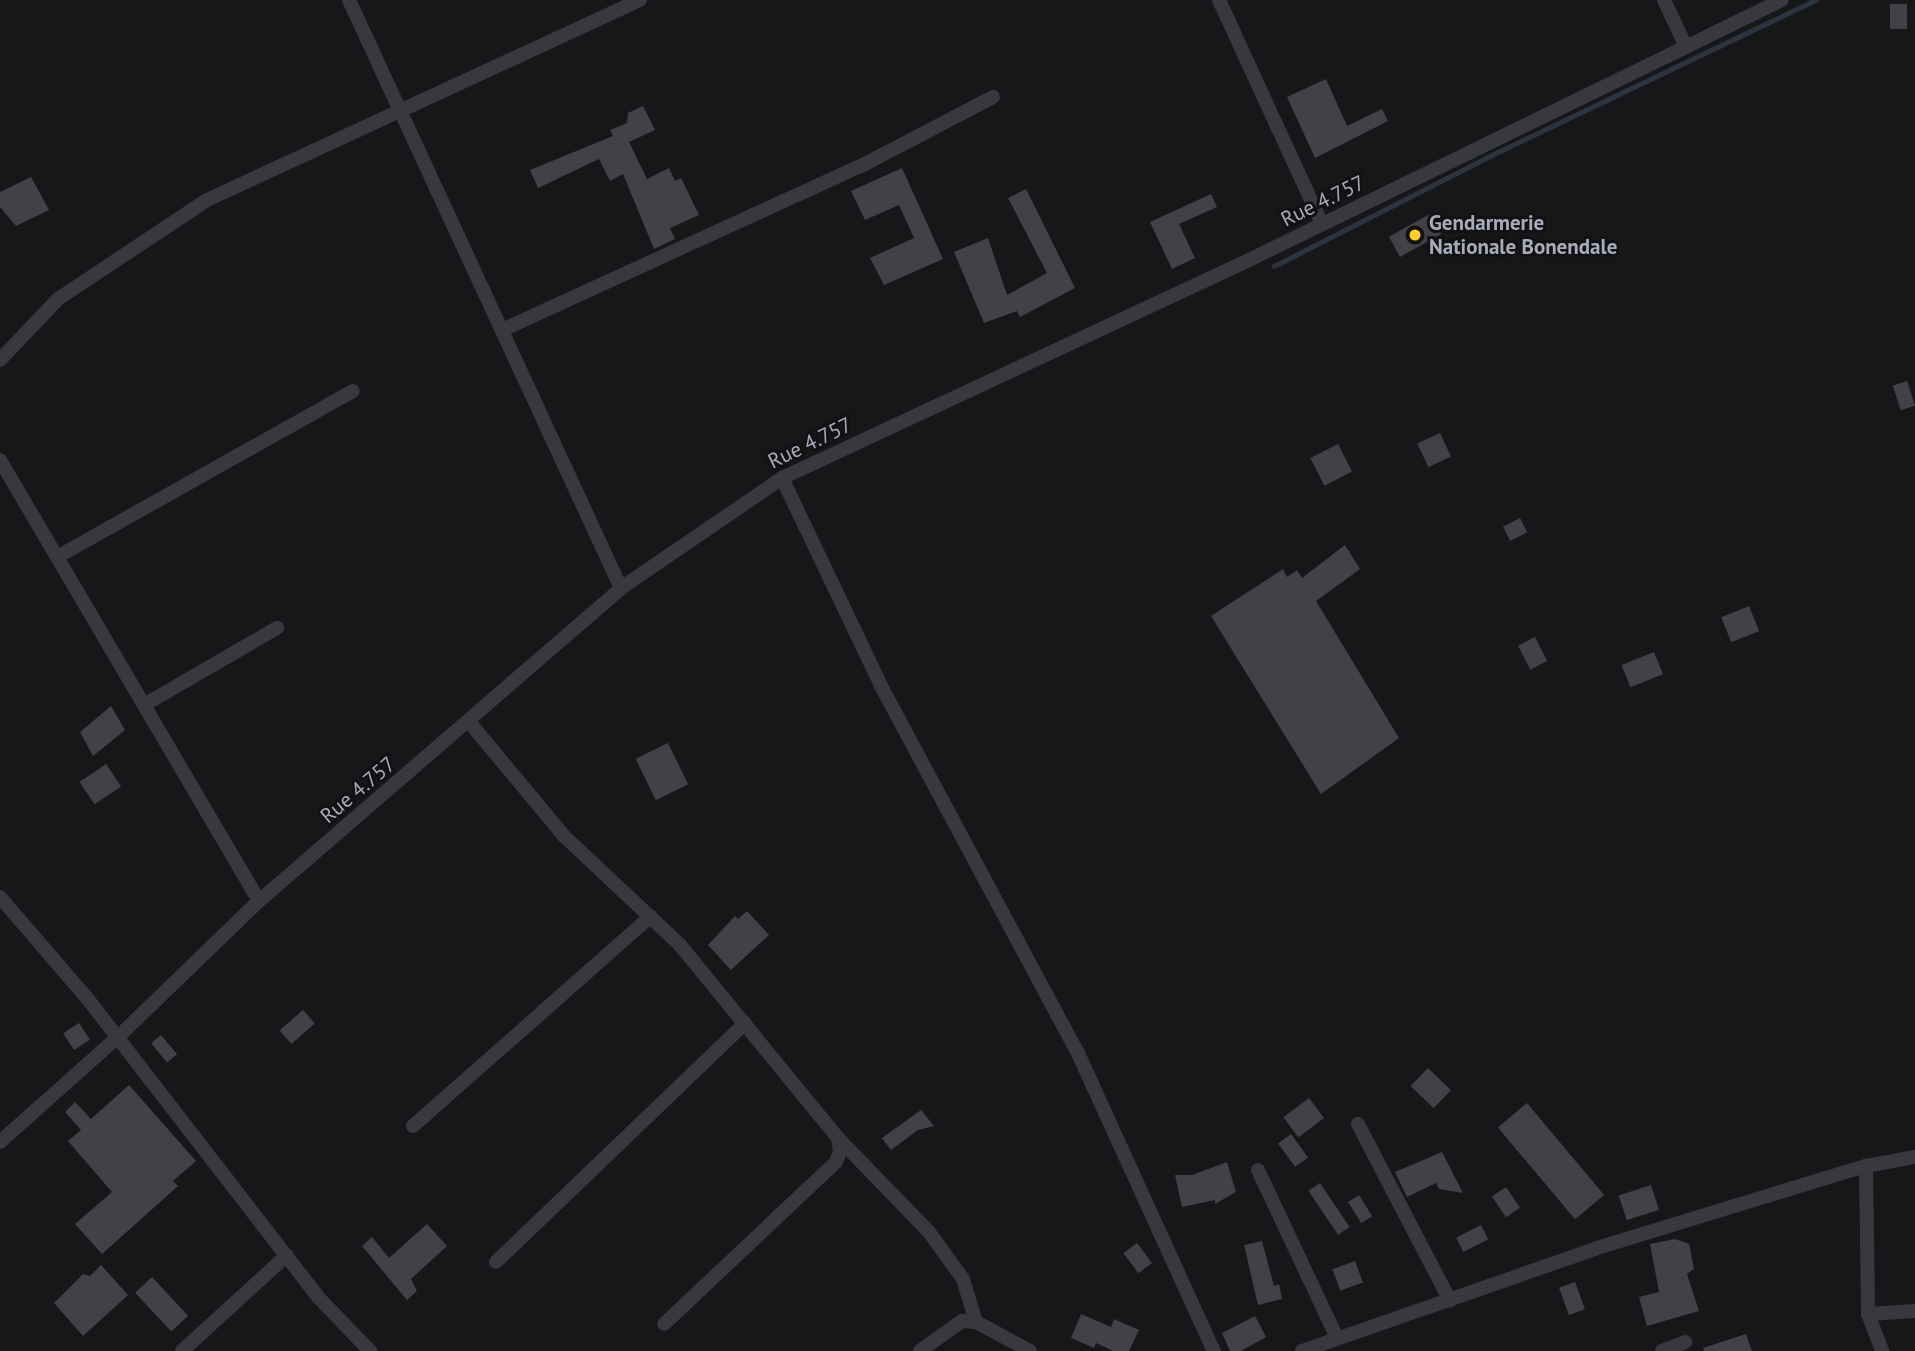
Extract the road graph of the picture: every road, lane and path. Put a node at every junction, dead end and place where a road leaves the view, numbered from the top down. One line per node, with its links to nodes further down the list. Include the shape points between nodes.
1 (349, 0): 8 (street)
2 (640, 0): 8 (street)
3 (1220, 0): 9 (street)
4 (1664, 0): 6 (street)
5 (1782, 0): 6 (street, Rue 4.757)
6 (1686, 47): 9 (street, Rue 4.757)
7 (993, 97): 10 (street, via 861,166)
8 (403, 110): 10 (street); 11 (street, via 207,200 58,299)
9 (1322, 225): 14 (street, Rue 4.757)
10 (502, 330): 16 (street)
11 (0, 360)
12 (353, 391): 15 (street)
13 (0, 460): 15 (street)
14 (782, 478): 16 (street, Rue 4.757); 45 (street, via 881,686 1077,1051)
15 (57, 557): 18 (street)
16 (621, 588): 19 (street, Rue 4.757)
17 (277, 628): 18 (street)
18 (144, 705): 21 (street)
19 (470, 723): 21 (street, Rue 4.757); 22 (street, via 564,836)
20 (0, 897): 24 (street)
21 (259, 901): 24 (street, Rue 4.757)
22 (651, 916): 23 (street); 26 (street)
23 (745, 1023): 27 (street); 33 (street)
24 (118, 1037): 28 (street, Rue 4.757); 32 (street)
25 (1358, 1124): 34 (street)
26 (413, 1126)
27 (838, 1138): 37 (street, via 929,1232 963,1279); 38 (street, via 841,1152 836,1162)
28 (0, 1142)
29 (1915, 1157): 30 (street)
30 (1866, 1166): 34 (street, via 1597,1248); 36 (street)
31 (1258, 1170): 39 (street)
32 (287, 1255): 41 (street); 42 (street, via 319,1298)
33 (496, 1262)
34 (1450, 1301): 39 (street)
35 (1915, 1311): 36 (street)
36 (1868, 1314): 48 (street)
37 (976, 1322): 43 (street, via 962,1321 948,1328); 44 (street)
38 (664, 1324)
39 (1337, 1338): 46 (street)
40 (1685, 1342): 47 (street)
41 (182, 1351)
42 (370, 1351)
43 (920, 1351)
44 (1030, 1351)
45 (1214, 1351)
46 (1302, 1351)
47 (1662, 1351)
48 (1882, 1351)

